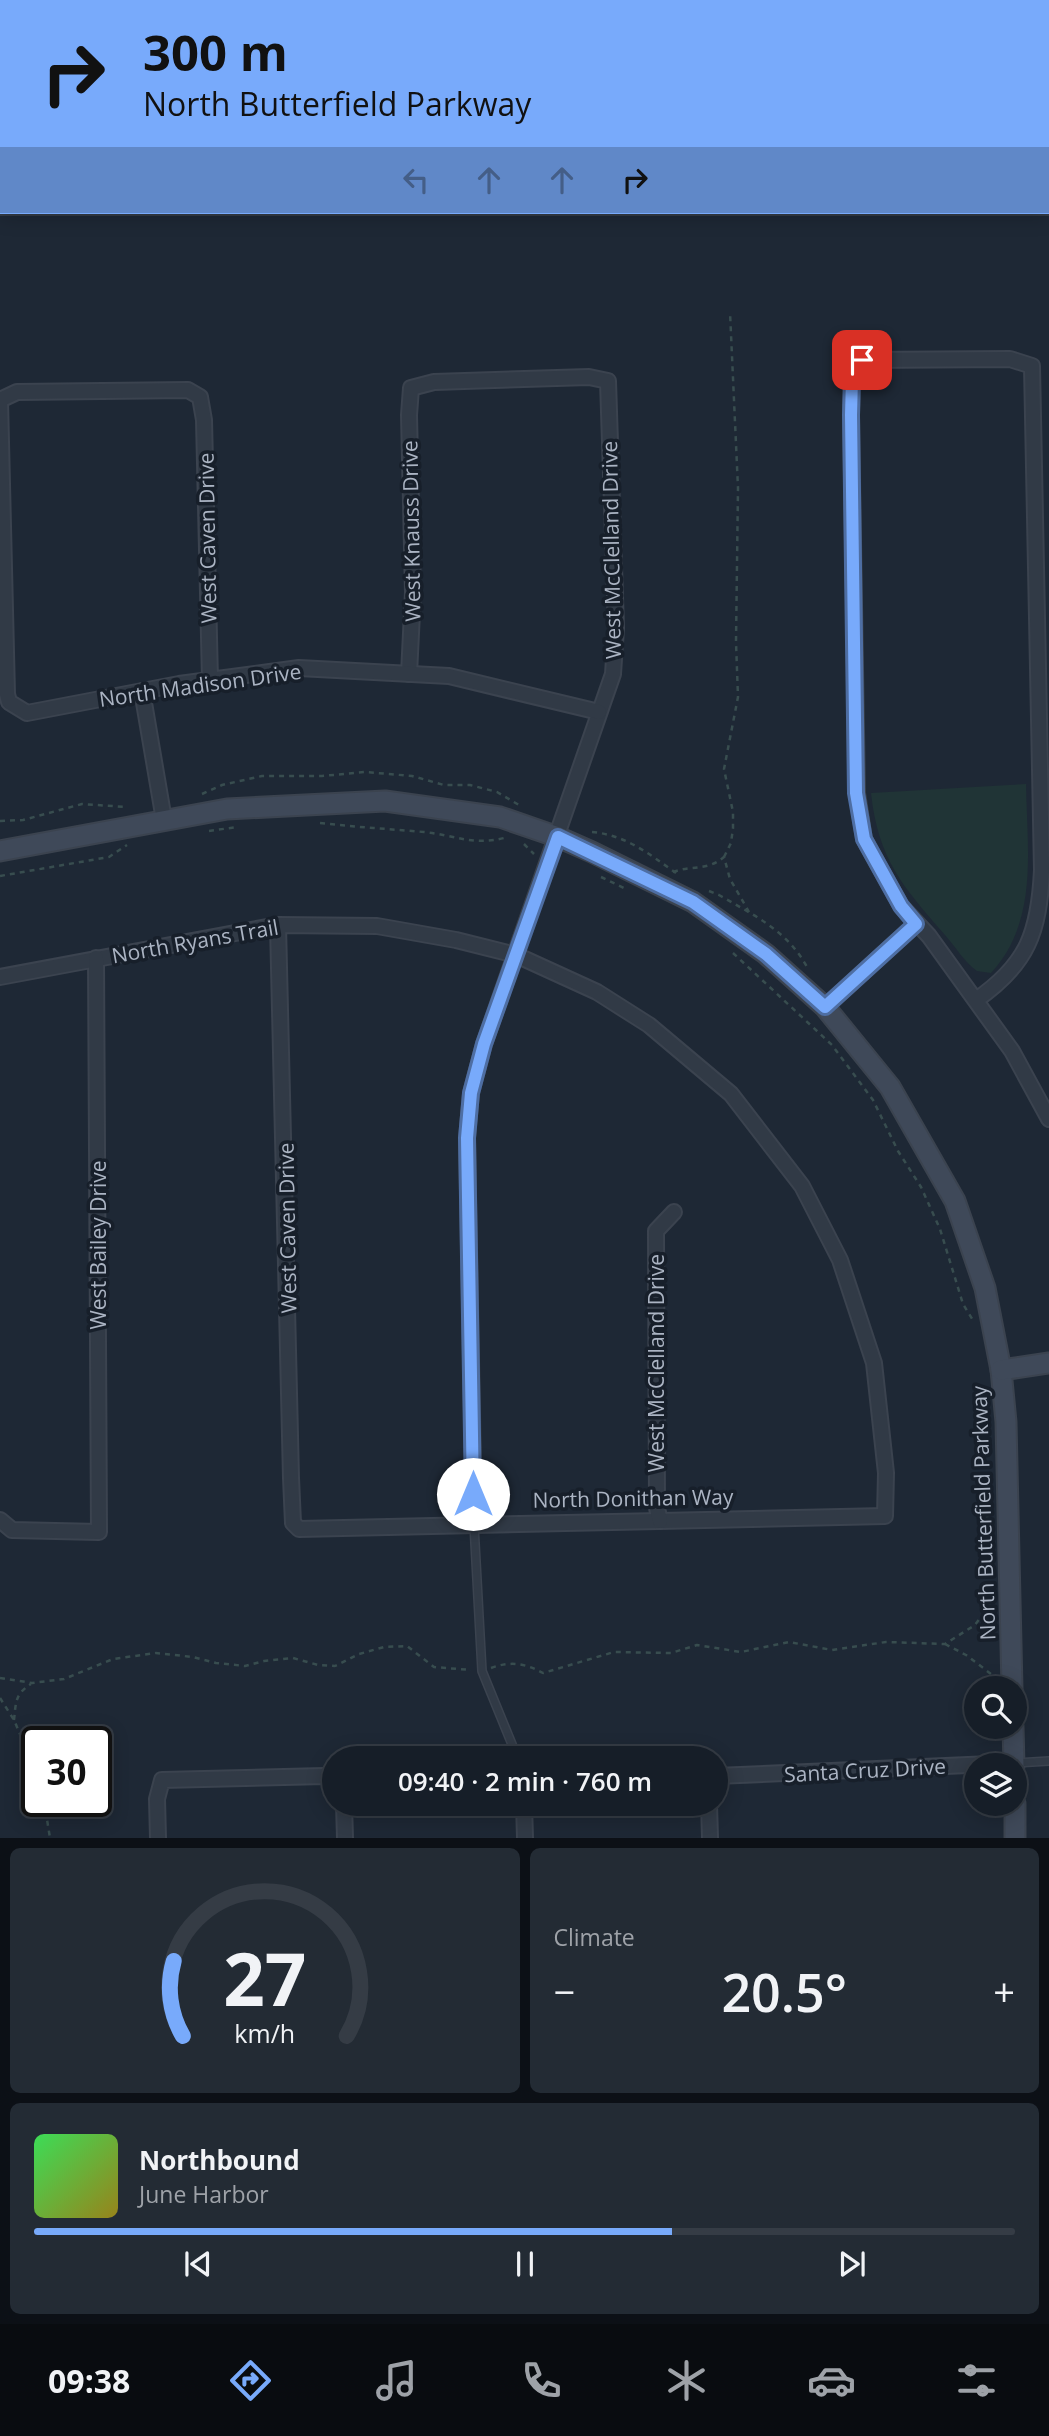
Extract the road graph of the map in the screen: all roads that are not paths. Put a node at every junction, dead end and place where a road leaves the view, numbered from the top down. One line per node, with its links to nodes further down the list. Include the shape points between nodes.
1 (608, 381): 3 (street, West Knauss Drive, via 589,377 434,382 411,388); 6 (street, West McClelland Drive, via 615,628 613,674)
2 (1, 400): 4 (street, West Caven Drive, via 17,392 188,390 200,397); 5 (street, North Madison Drive, via 9,702 27,713)
3 (409, 674): 4 (street, North Madison Drive, via 299,668); 6 (street, North Madison Drive, via 449,676)
4 (210, 680): 5 (street, North Madison Drive)
5 (142, 691): 7 (street)
6 (600, 712): 8 (street, West McClelland Drive)
7 (164, 820): 8 (street, North Butterfield Parkway, via 227,809 385,801 500,817); 9 (street, North Butterfield Parkway)
8 (558, 837): 12 (street); 16 (street, North Butterfield Parkway, via 693,902 766,954)
9 (0, 851)
10 (916, 924): 15 (street); 15 (street, via 864,839 856,793 852,379 862,360 1010,359 1032,366 1042,870 1040,905 1030,940 1012,971); 16 (street)
11 (278, 925): 12 (street, North Ryans Trail, via 377,926); 13 (street, North Ryans Trail); 25 (street, West Caven Drive, via 293,1523)
12 (516, 955): 21 (street, North Ryans Trail, via 597,992 649,1025 731,1094 803,1186 840,1260 874,1363 886,1473); 24 (street, via 484,1044 471,1093 467,1138)
13 (96, 958): 14 (street, North Ryans Trail); 22 (street, West Bailey Drive, via 99,1532 12,1530)
14 (0, 977)
15 (976, 1000): 17 (street, via 1012,1051)
16 (825, 1007): 20 (street, North Butterfield Parkway, via 890,1087 955,1200 985,1288)
17 (1049, 1119)
18 (674, 1212): 23 (street, West McClelland Drive, via 656,1231)
19 (1049, 1363): 20 (street)
20 (1001, 1370): 26 (street, North Butterfield Parkway, via 1006,1422)
21 (885, 1516): 23 (street, North Donithan Way)
22 (0, 1520)
23 (660, 1521): 24 (street, North Donithan Way)
24 (474, 1525): 25 (street, North Donithan Way); 27 (lane, via 482,1671)
25 (299, 1529)
26 (1004, 1676)
27 (513, 1746)
28 (1049, 1761): 29 (lane)
29 (1027, 1763)
30 (964, 1766): 32 (street, Santa Cruz Drive)
31 (322, 1776): 37 (street, via 162,1780 157,1799)
32 (728, 1776)
33 (344, 1816): 38 (street)
34 (524, 1816): 39 (street)
35 (709, 1816): 40 (street)
36 (1015, 1816): 41 (street)
37 (158, 1838)
38 (345, 1838)
39 (525, 1838)
40 (709, 1838)
41 (1015, 1838)

